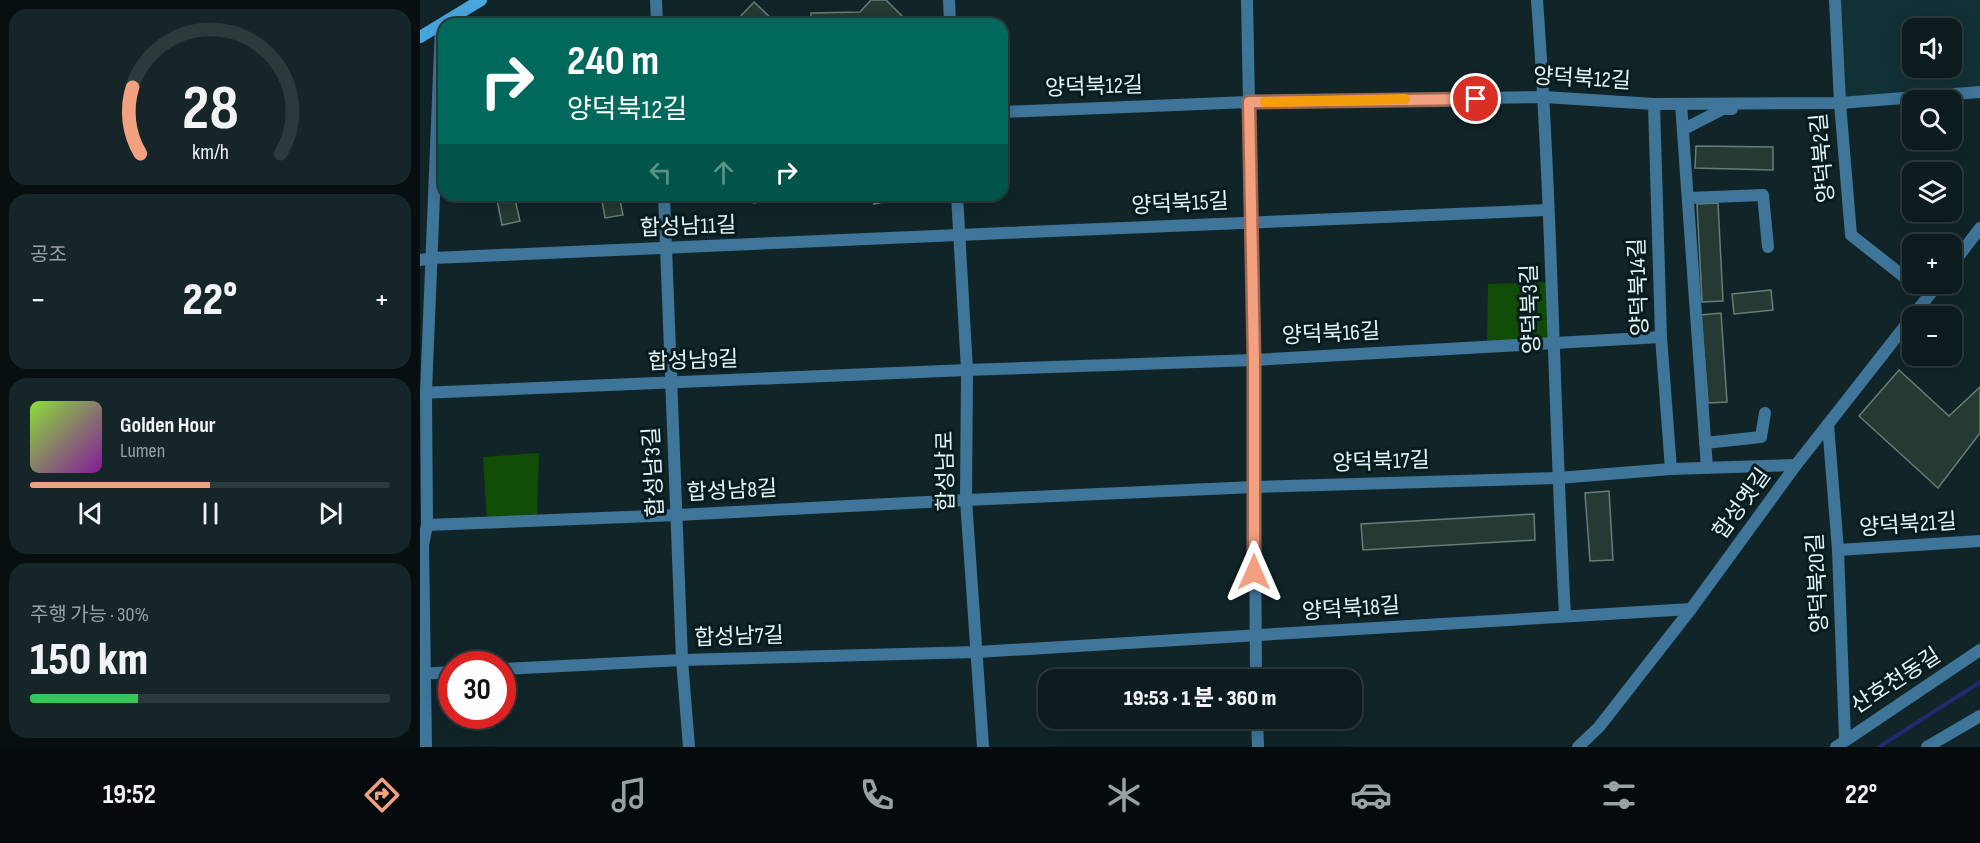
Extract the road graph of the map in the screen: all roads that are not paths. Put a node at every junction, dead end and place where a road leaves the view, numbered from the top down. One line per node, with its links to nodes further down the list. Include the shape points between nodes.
1 (481, 0): 7 (main road)
2 (656, 0): 8 (street)
3 (949, 0): 9 (street)
4 (1247, 0): 14 (street)
5 (1537, 0): 13 (street, 양덕북3길)
6 (1835, 0): 15 (street, 양덕북2길)
7 (452, 18)
8 (657, 18)
9 (950, 18)
10 (438, 27): 11 (main road)
11 (420, 37)
12 (1980, 92): 15 (street, 양덕북12길)
13 (1544, 98): 14 (street, 양덕북12길); 16 (street, 양덕북12길); 25 (street, 양덕북3길)
14 (1249, 102): 18 (street, 양덕북12길); 26 (street)
15 (1840, 103): 17 (street, 양덕북12길); 33 (street, 양덕북2길, via 1851,235)
16 (1654, 104): 17 (street, 양덕북12길); 36 (street, 양덕북14길)
17 (1681, 104): 20 (street)
18 (1008, 112)
19 (1778, 112): 20 (street, via 1723,109)
20 (1684, 129): 22 (street)
21 (438, 152): 32 (street)
22 (1688, 198): 29 (street, via 1763,195); 44 (street)
23 (664, 201): 30 (street, 합성남3길)
24 (957, 201): 28 (street, 합성남로)
25 (1548, 210): 26 (street, 양덕북15길); 37 (street, 양덕북3길)
26 (1252, 221): 28 (street, 양덕북15길); 38 (street)
27 (1980, 228): 31 (street)
28 (958, 236): 30 (street, 합성남11길); 39 (street, 합성남로)
29 (1768, 247)
30 (666, 249): 32 (street, 합성남11길); 40 (street, 합성남3길)
31 (1962, 252)
32 (426, 259): 41 (street)
33 (1902, 274)
34 (1927, 294): 35 (street, 양덕북2길)
35 (1929, 296): 43 (street, 합성옛길)
36 (1661, 337): 37 (street, 양덕북16길); 47 (street, 양덕북14길)
37 (1554, 344): 38 (street, 양덕북16길); 48 (street, 양덕북3길)
38 (1254, 360): 39 (street, 양덕북16길); 49 (street)
39 (967, 370): 40 (street, 합성남9길); 50 (street, 합성남로)
40 (670, 383): 41 (street, 합성남9길); 51 (street, 합성남3길)
41 (423, 392): 52 (street)
42 (1765, 413): 44 (street, via 1761,437)
43 (1828, 424): 45 (street, 합성옛길); 55 (street, 양덕북20길)
44 (1705, 443): 46 (street)
45 (1796, 465): 46 (street, 양덕북17길); 56 (street, 합성옛길)
46 (1707, 468): 47 (street, 양덕북17길)
47 (1671, 469): 48 (street, 양덕북17길)
48 (1558, 478): 49 (street, 양덕북17길); 57 (street, 양덕북3길)
49 (1254, 487): 50 (street, 양덕북17길); 58 (street)
50 (966, 500): 51 (street, 합성남8길); 60 (street, 합성남로)
51 (677, 515): 52 (street, 합성남8길); 61 (street, 합성남3길)
52 (427, 525): 54 (street)
53 (1980, 541): 55 (street, 양덕북21길)
54 (422, 545): 65 (street)
55 (1838, 550): 68 (street, 양덕북20길)
56 (1691, 609): 57 (street, 양덕북18길); 73 (street, 합성옛길, via 1599,727)
57 (1565, 616): 58 (street, 양덕북18길)
58 (1254, 636): 60 (street, 양덕북18길); 63 (street)
59 (1980, 650): 68 (street, 산호천동길)
60 (977, 652): 61 (street, 합성남7길); 71 (street, 합성남로)
61 (682, 660): 62 (street, 합성남7길); 70 (street, 합성남3길)
62 (516, 668)
63 (1256, 669)
64 (438, 673): 65 (street)
65 (422, 674): 69 (street)
66 (1980, 716): 74 (street)
67 (1257, 729): 72 (street)
68 (1840, 743)
69 (426, 747)
70 (689, 747)
71 (983, 747)
72 (1258, 747)
73 (1578, 747)
74 (1927, 747)

